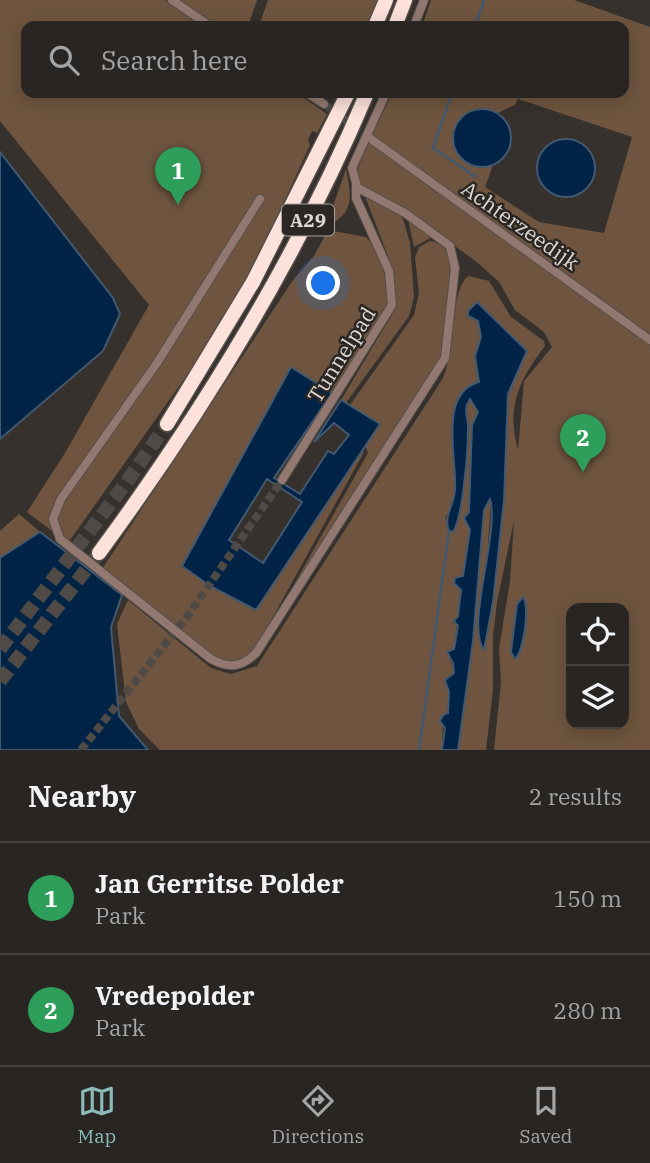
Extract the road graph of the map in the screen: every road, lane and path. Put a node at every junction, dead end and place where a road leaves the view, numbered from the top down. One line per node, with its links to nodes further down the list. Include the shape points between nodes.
1 (173, 0): 5 (street)
2 (386, 0): 6 (highway)
3 (405, 0): 7 (highway)
4 (424, 0): 8 (street)
5 (203, 21)
6 (377, 21)
7 (397, 21)
8 (416, 21)
9 (315, 98): 13 (street)
10 (345, 98): 18 (highway, A29, via 253,282)
11 (365, 98): 20 (highway, A29, via 310,216 247,332 179,440)
12 (384, 98): 15 (street, Tunnelpad, via 352,168)
13 (324, 104)
14 (371, 139): 17 (street, Achterzeedijk)
15 (356, 187): 16 (street, via 381,198 450,246 455,268 445,358 256,653 241,664 227,665 211,659 60,539 53,519 61,499 157,362); 19 (street, Tunnelpad, via 356,198 391,278 391,310)
16 (260, 199)
17 (650, 341)
18 (167, 424)
19 (282, 480)
20 (99, 553)

